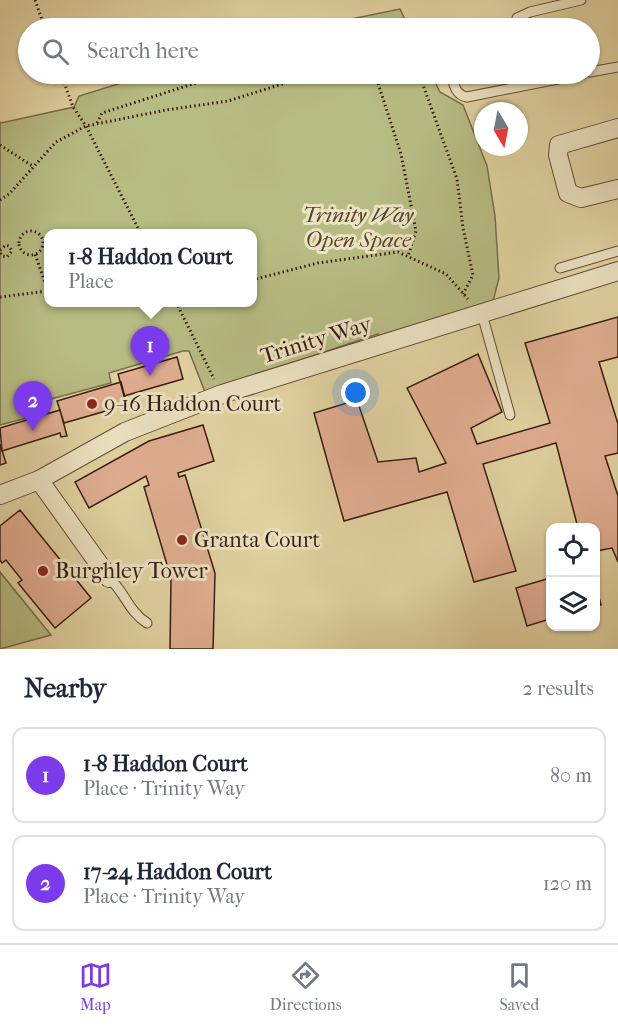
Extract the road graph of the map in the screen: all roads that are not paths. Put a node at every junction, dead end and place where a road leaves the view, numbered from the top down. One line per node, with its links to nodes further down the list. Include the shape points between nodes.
1 (581, 0): 2 (lane)
2 (517, 18)
3 (618, 67): 4 (lane)
4 (600, 70)
5 (454, 84): 6 (lane, via 456,92 468,97)
6 (533, 84)
7 (618, 128): 8 (street, via 560,145 558,155 568,193 581,198)
8 (618, 189)
9 (618, 251): 10 (lane)
10 (560, 268)
11 (618, 271): 12 (street, Trinity Way)
12 (481, 314): 13 (lane); 14 (street, Trinity Way, via 222,394 125,432)
13 (510, 416)
14 (39, 480): 15 (street, Trinity Way); 16 (street)
15 (0, 495)
16 (108, 578): 17 (lane, via 135,616)
17 (147, 623)

